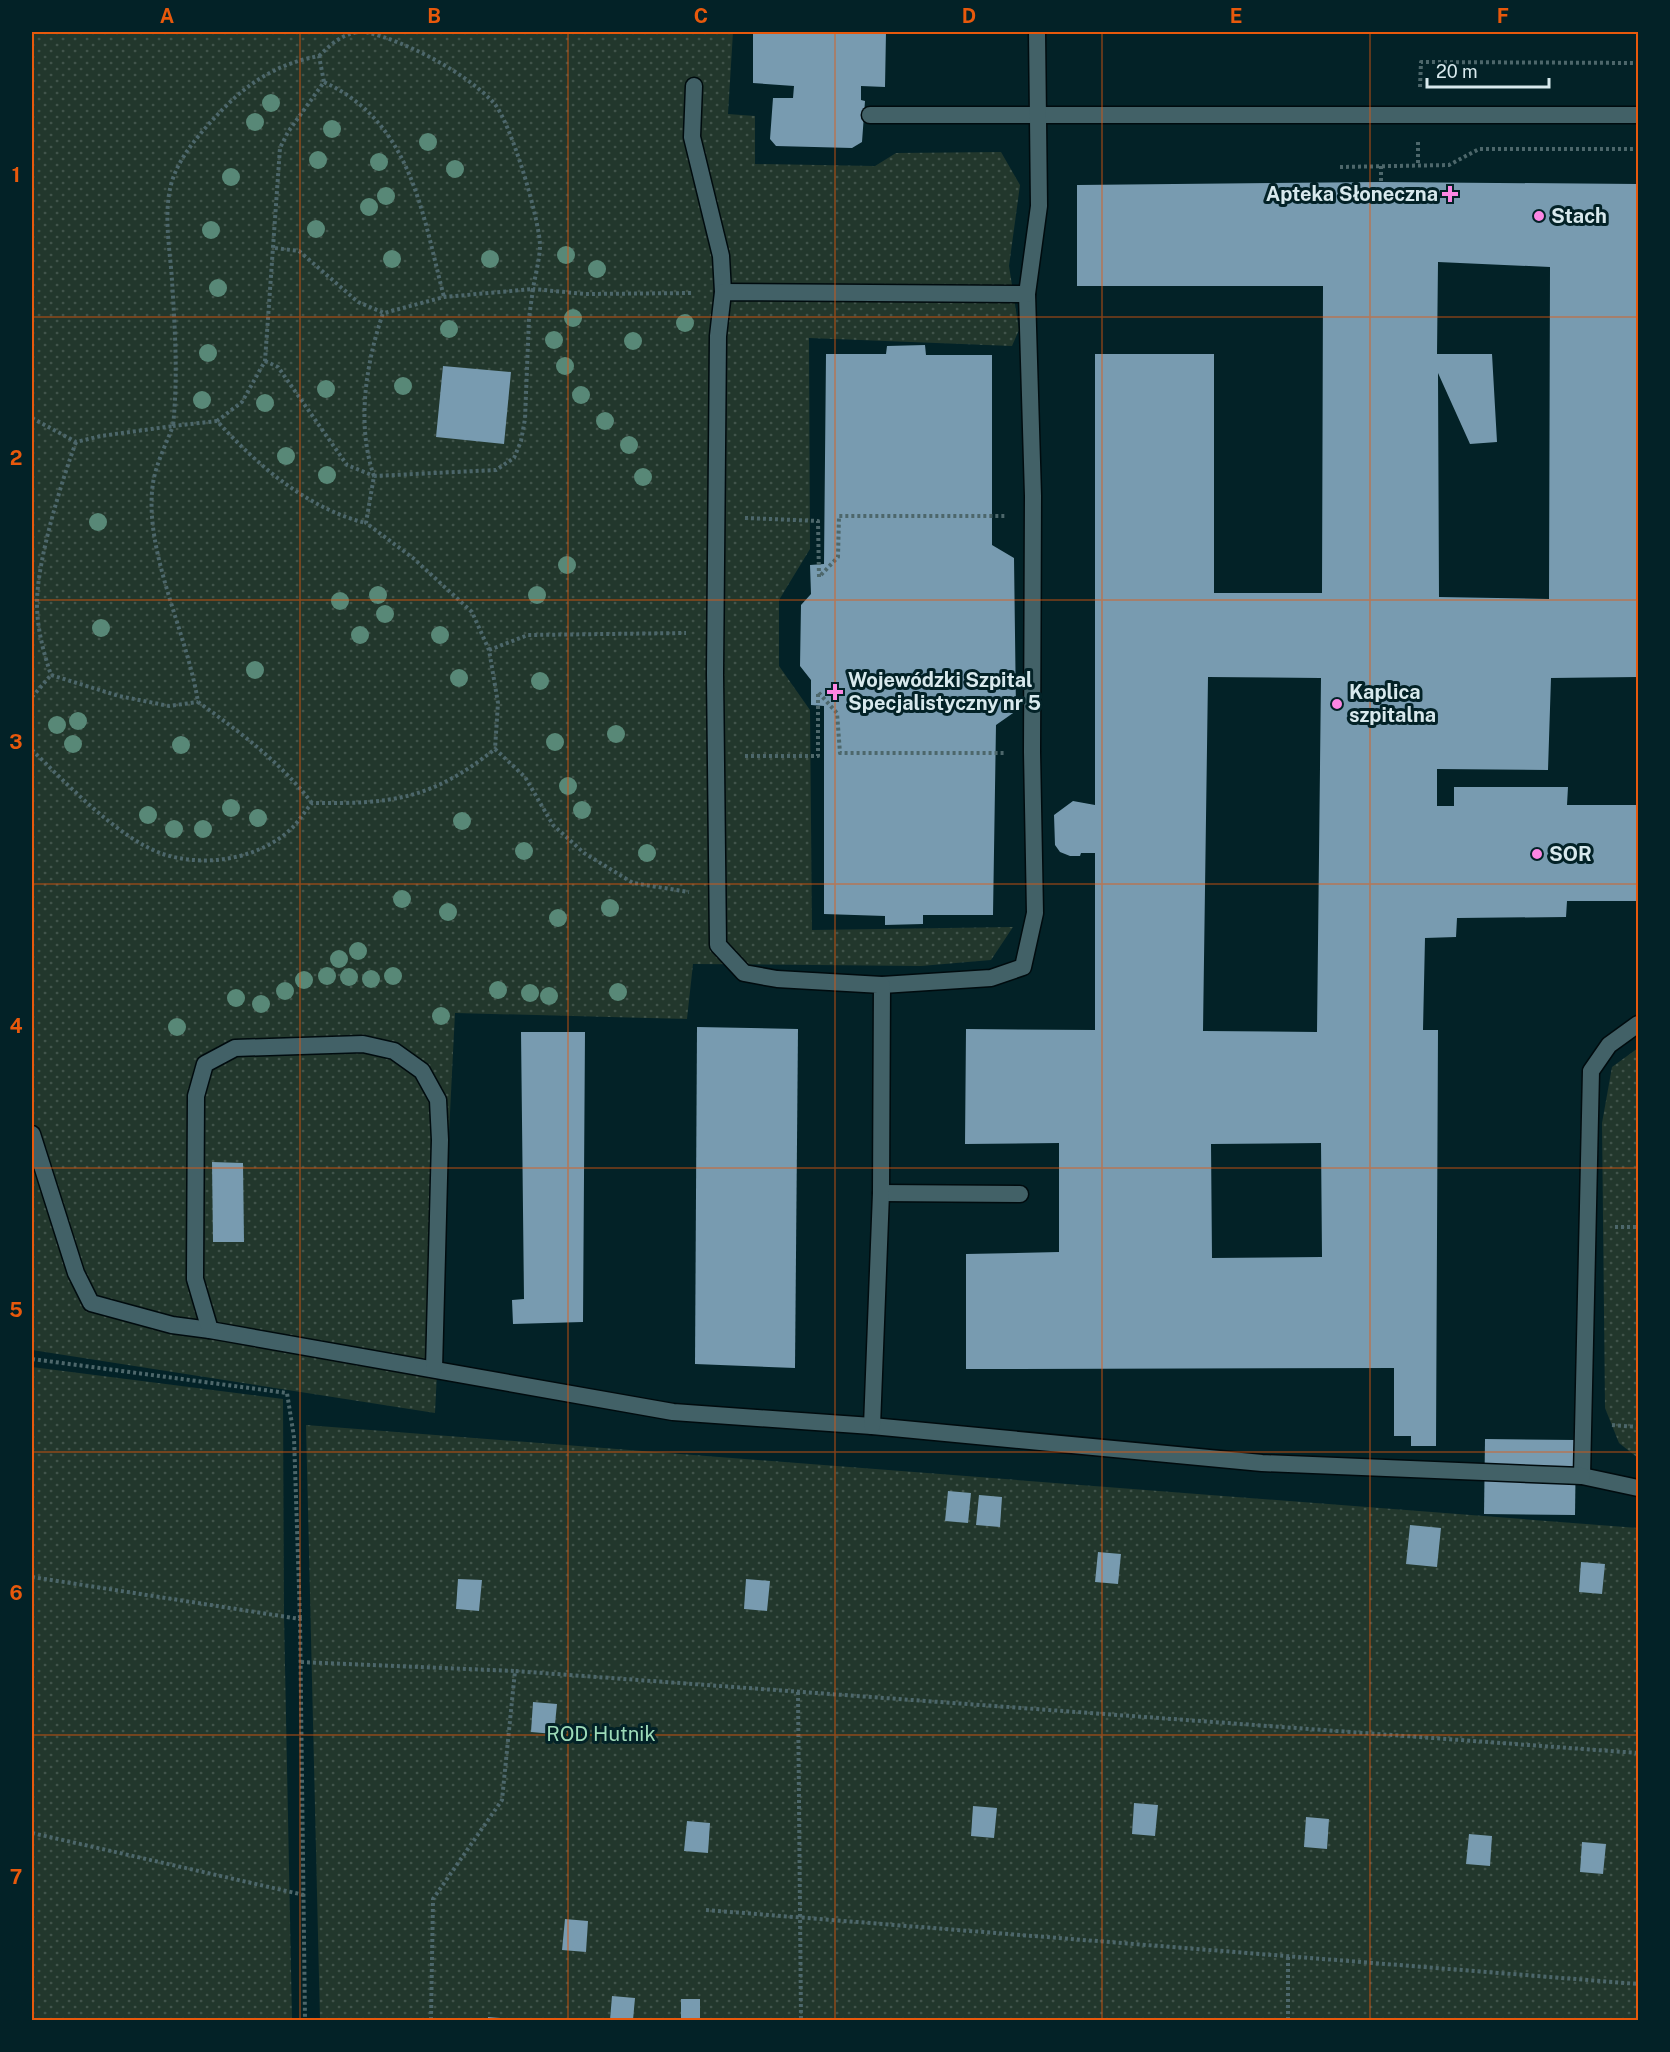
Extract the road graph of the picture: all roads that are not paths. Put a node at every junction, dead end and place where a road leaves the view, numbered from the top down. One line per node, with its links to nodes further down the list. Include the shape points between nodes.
1 (1037, 32): 5 (lane)
2 (694, 86): 6 (lane, via 692,137 721,256)
3 (870, 115): 5 (lane)
4 (1638, 115): 5 (lane)
5 (1037, 116): 7 (lane, via 1039,206)
6 (723, 292): 7 (lane); 8 (lane, via 718,336 715,517 718,945 744,973 777,979)
7 (1027, 294): 8 (lane, via 1033,496 1035,913 1023,967 991,978)
8 (882, 985): 11 (lane)
9 (1638, 1024): 16 (lane, via 1608,1045 1591,1071)
10 (32, 1134): 13 (lane, via 76,1273 91,1303 172,1325)
11 (881, 1193): 12 (lane); 15 (lane)
12 (1020, 1194)
13 (210, 1330): 14 (lane); 14 (lane, via 195,1279 196,1096 205,1064 235,1048 363,1044 394,1051 422,1071 438,1100)
14 (434, 1369): 15 (lane, via 673,1412)
15 (872, 1426): 16 (lane, via 1262,1462)
16 (1582, 1476): 17 (lane)
17 (1638, 1488)

